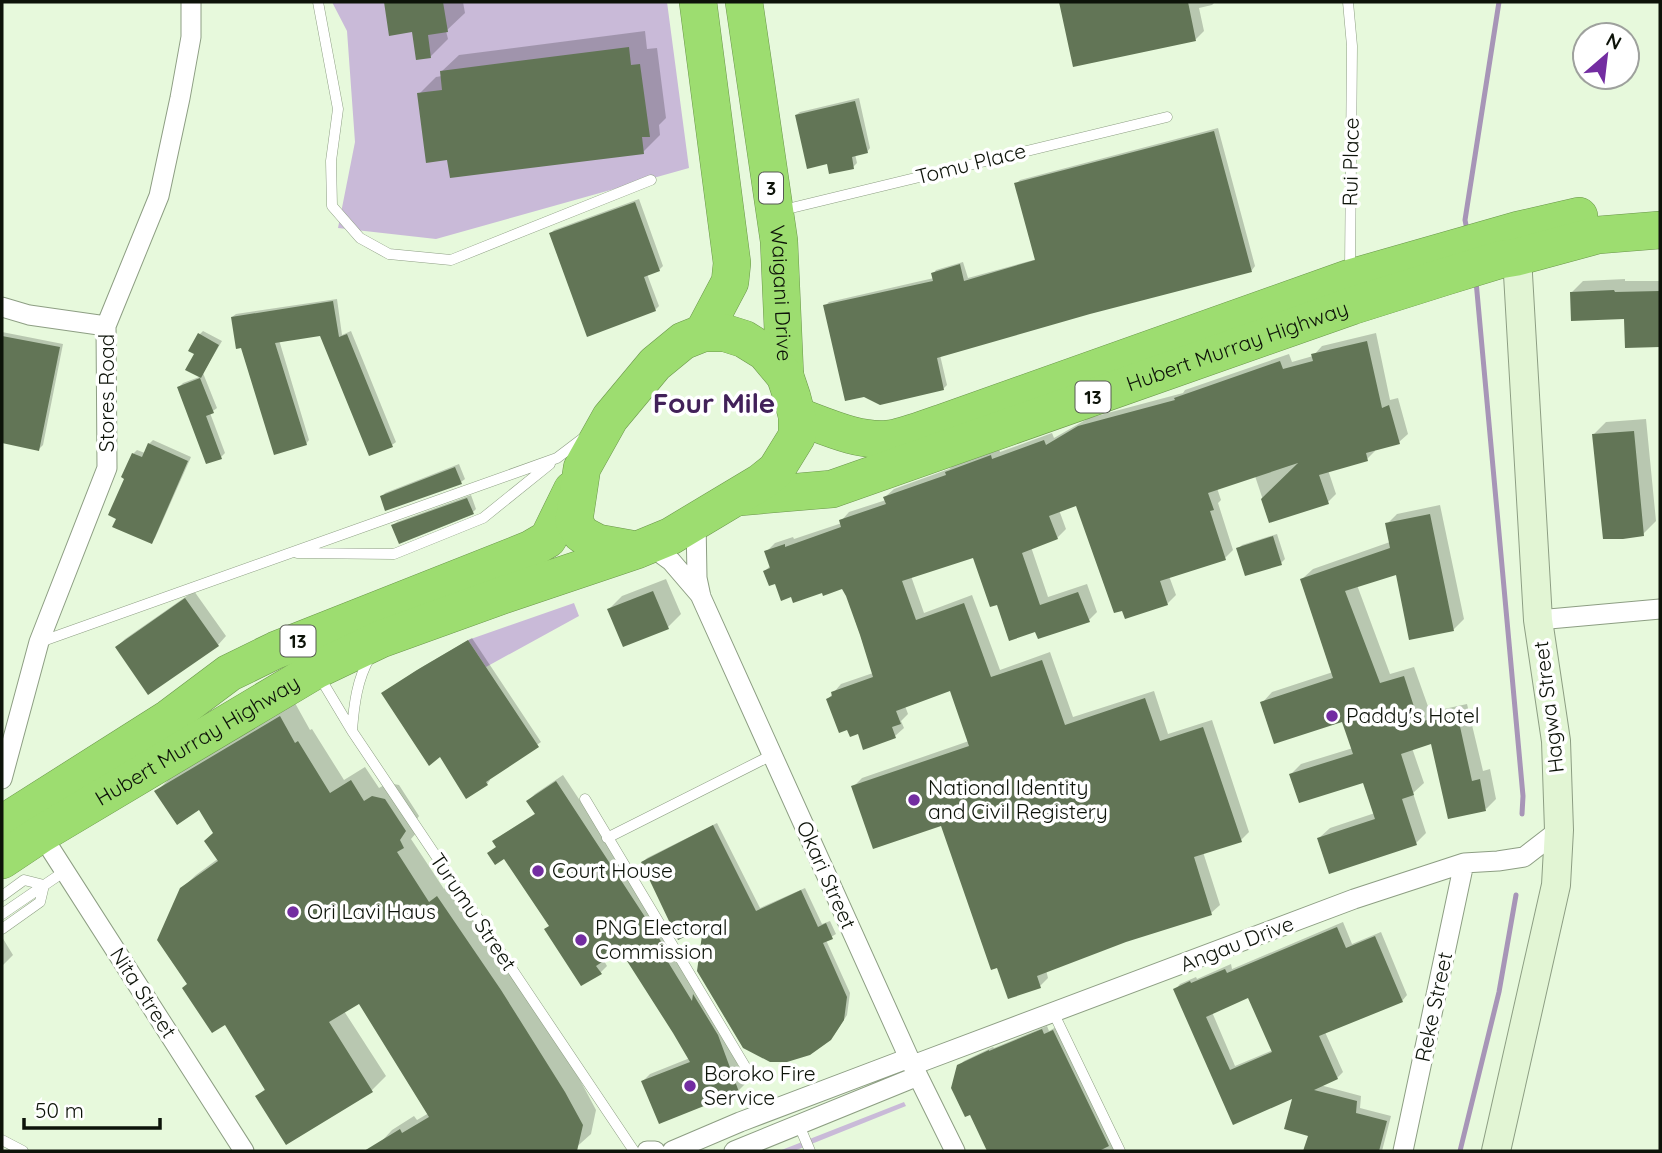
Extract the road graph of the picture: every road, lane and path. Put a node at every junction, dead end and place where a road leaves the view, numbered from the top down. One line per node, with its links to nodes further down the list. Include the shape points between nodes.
1 (191, 2): 15 (street, Stores Road, via 191,37 159,196)
2 (318, 2): 7 (lane, via 338,108 331,161 332,206 360,238 389,254 451,260)
3 (698, 2): 16 (highway, via 732,262 730,282)
4 (744, 2): 9 (highway, Waigani Drive / 3)
5 (1348, 2): 13 (lane, Rui Place, via 1352,46)
6 (1167, 117): 9 (lane, Tomu Place)
7 (651, 180)
8 (1660, 204): 11 (highway, Hubert Murray Highway / 13, via 1614,208)
9 (775, 212): 17 (highway, Waigani Drive / 3)
10 (1660, 230): 11 (highway, Hubert Murray Highway / 13)
11 (1500, 252): 12 (highway, Hubert Murray Highway / 13); 26 (street, Hagwa Street)
12 (1442, 265): 13 (highway, Hubert Murray Highway / 13); 20 (highway, Hubert Murray Highway / 13, via 1352,306 832,489)
13 (1350, 278): 18 (highway, Hubert Murray Highway / 13, via 889,439 848,434)
14 (2, 307): 15 (street)
15 (106, 326): 28 (street, Stores Road, via 107,468)
16 (702, 333): 17 (highway, via 744,339 765,352); 19 (highway, 13, via 683,341 655,364)
17 (785, 376): 18 (highway)
18 (797, 416): 20 (highway, 13, via 797,436 776,470)
19 (570, 463): 22 (highway, 13, via 574,521 581,534 598,543); 23 (lane); 23 (lane, via 483,518 394,554); 34 (highway, Hubert Murray Highway / 13, via 563,511 548,539 531,550 276,650 229,673 169,718)
20 (737, 498): 21 (highway, 13)
21 (696, 520): 22 (highway, 13); 24 (street, Okari Street)
22 (643, 548): 24 (street, Okari Street, via 671,561); 27 (highway, Hubert Murray Highway / 13)
23 (289, 553): 28 (lane)
24 (701, 597): 31 (street, Okari Street)
25 (1660, 610): 26 (street)
26 (1538, 620): 35 (street, Hagwa Street, via 1556,741)
27 (381, 639): 29 (highway, Hubert Murray Highway / 13); 30 (lane, via 362,669)
28 (39, 642): 32 (street, Stores Road)
29 (316, 670): 30 (lane, Turumu Street); 36 (highway, Hubert Murray Highway / 13)
30 (352, 731): 52 (lane, Turumu Street)
31 (772, 755): 37 (lane); 46 (street, Okari Street)
32 (2, 779)
33 (585, 799): 37 (lane)
34 (2, 824)
35 (1559, 830): 39 (street, Angau Drive, via 1524,857); 61 (street, Hagwa Street, via 1556,885)
36 (41, 834): 38 (highway, Hubert Murray Highway / 13); 40 (street, Nita Street)
37 (607, 838): 47 (lane)
38 (2, 860)
39 (1464, 863): 45 (street, Angau Drive); 60 (street, Reke Street)
40 (65, 871): 41 (lane); 51 (street, Nita Street)
41 (44, 886): 42 (lane, via 24,880); 43 (lane); 44 (lane, via 40,902)
42 (2, 896)
43 (2, 914)
44 (2, 929)
45 (1054, 1013): 46 (street, Angau Drive); 59 (lane)
46 (913, 1067): 48 (street); 55 (street, Angau Drive, via 740,1122); 58 (street, Okari Street)
47 (749, 1073)
48 (799, 1125): 56 (street); 57 (lane)
49 (2, 1140): 50 (lane)
50 (23, 1151)
51 (244, 1151)
52 (634, 1151)
53 (647, 1151): 54 (street)
54 (654, 1151)
55 (672, 1151)
56 (734, 1151)
57 (810, 1151)
58 (955, 1151)
59 (1120, 1151)
60 (1403, 1151)
61 (1496, 1151)

